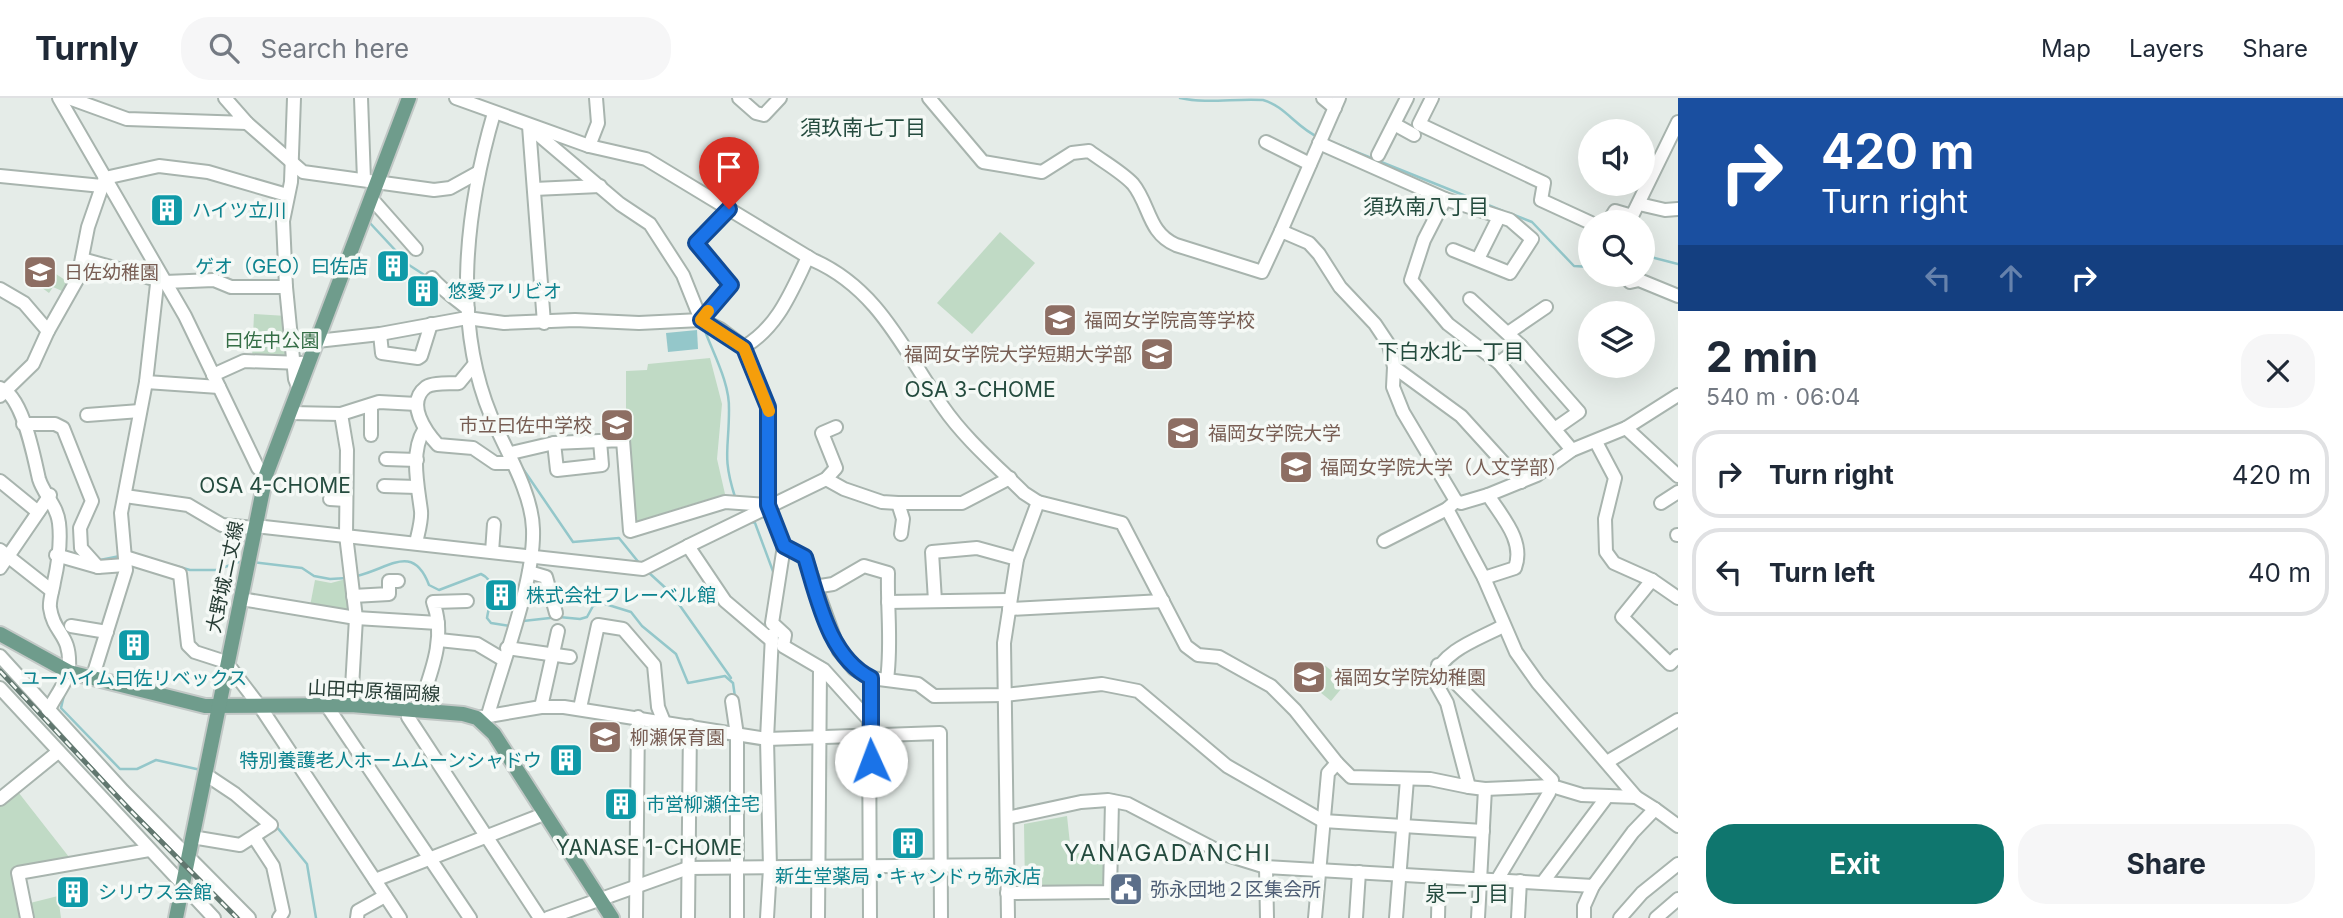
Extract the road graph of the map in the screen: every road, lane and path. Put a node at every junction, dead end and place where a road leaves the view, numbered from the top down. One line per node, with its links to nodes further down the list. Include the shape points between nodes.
1 (60, 98): 30 (street)
2 (69, 98): 18 (street, via 127,119)
3 (225, 98): 18 (street)
4 (294, 98): 26 (street)
5 (361, 98): 32 (street)
6 (409, 98): 32 (main road, 大野城二丈線)
7 (456, 98): 16 (street)
8 (596, 98): 24 (street, via 598,123)
9 (739, 98): 10 (street, via 764,115)
10 (780, 98)
11 (929, 98): 42 (street, via 983,162 1042,172 1072,153 1089,152 1133,184 1152,224 1176,245 1262,272)
12 (1323, 98): 15 (street)
13 (1407, 98): 19 (street)
14 (1432, 98): 41 (street, via 1419,124 1544,183 1541,200)
15 (1337, 103): 23 (street)
16 (494, 113): 20 (street); 28 (street)
17 (1678, 122): 36 (street)
18 (247, 123): 26 (street)
19 (1394, 124): 21 (street); 25 (street)
20 (529, 126): 24 (street); 31 (street); 33 (street)
21 (1413, 135)
22 (1266, 142): 27 (street)
23 (1319, 143): 27 (street); 35 (street)
24 (589, 146): 37 (street, via 646,159)
25 (1378, 155)
26 (292, 164): 32 (street, via 303,172); 34 (street)
27 (1310, 164): 42 (street)
28 (478, 173): 32 (street, via 442,189); 56 (street)
29 (0, 176): 30 (street)
30 (104, 182): 34 (street, via 159,166 208,172); 46 (street); 49 (street)
31 (600, 186): 33 (street); 57 (street, via 650,224 683,275)
32 (370, 187): 43 (street); 63 (main road, 大野城二丈線)
33 (534, 189): 58 (street)
34 (288, 195): 51 (street, via 283,220)
35 (1445, 199): 40 (street); 67 (street, via 1411,280 1448,324)
36 (1639, 204): 38 (street); 39 (street)
37 (729, 209): 45 (street); 57 (street, via 696,243 731,285)
38 (1678, 209)
39 (1636, 210)
40 (1499, 217): 47 (street); 47 (street, via 1510,220 1532,239 1528,248 1510,273)
41 (1578, 217)
42 (1281, 231): 69 (street, via 1309,243 1319,254 1356,308 1375,324 1389,345)
43 (416, 249)
44 (1453, 250): 47 (street)
45 (808, 257): 65 (street, via 775,322); 96 (street, via 834,269 866,296 894,327 944,408)
46 (82, 259): 49 (street); 60 (street, via 78,278)
47 (1478, 259)
48 (432, 278): 56 (street, via 453,294)
49 (165, 282): 51 (street, via 215,280 231,287); 70 (street); 71 (street, via 157,284)
50 (1655, 286): 53 (street)
51 (286, 287): 66 (street)
52 (0, 289): 60 (street, via 24,303)
53 (1678, 296)
54 (1470, 299): 61 (street)
55 (1546, 307): 61 (street)
56 (467, 313): 58 (street, via 504,323); 59 (street); 68 (street)
57 (701, 320): 58 (street); 65 (street)
58 (544, 323)
59 (431, 324): 62 (street); 62 (street, via 418,358 382,353)
60 (48, 331): 73 (street, via 33,364)
61 (1508, 332): 64 (street)
62 (380, 334): 63 (street)
63 (317, 341): 66 (main road, 大野城二丈線)
64 (1521, 346): 67 (street); 83 (street, via 1579,412)
65 (744, 348): 111 (street, via 768,407)
66 (302, 363): 70 (street, via 244,361); 78 (main road, 大野城二丈線)
67 (1499, 363): 83 (street)
68 (474, 366): 75 (street, via 459,383 426,387); 91 (street)
69 (1394, 367): 99 (street, via 1461,415); 112 (street, via 1393,387 1403,412)
70 (213, 375): 72 (street)
71 (146, 382): 72 (street); 77 (street)
72 (219, 387): 94 (street, via 258,468)
73 (5, 389): 81 (street)
74 (1678, 395): 84 (street)
75 (417, 404): 76 (street); 85 (street)
76 (371, 405): 79 (street); 86 (street)
77 (140, 411): 80 (street); 105 (street)
78 (290, 413): 79 (street); 94 (main road, 大野城二丈線)
79 (341, 414): 107 (street, via 347,450)
80 (87, 415)
81 (28, 423): 103 (street, via 40,482); 128 (street, via 63,428 92,501 80,528 81,548)
82 (836, 427): 97 (street, via 822,433 836,468)
83 (1556, 428): 90 (street)
84 (1626, 428): 88 (street); 95 (street)
85 (424, 430): 91 (street, via 438,444 473,447 495,463); 93 (street)
86 (371, 435)
87 (600, 441): 89 (street); 89 (street, via 603,465 557,470); 111 (street, via 623,440 630,531 725,502)
88 (1596, 442): 90 (street); 133 (street, via 1615,478 1605,519 1606,552 1614,563)
89 (554, 443): 91 (street)
90 (1572, 450): 99 (street)
91 (511, 458): 125 (street, via 533,526)
92 (386, 459): 93 (street)
93 (417, 460): 101 (street)
94 (266, 475): 115 (main road, 大野城二丈線)
95 (1678, 476)
96 (1010, 478): 108 (street); 109 (street, via 962,503)
97 (826, 479): 109 (street, via 883,502); 111 (street)
98 (0, 481): 113 (street)
99 (1521, 482): 104 (street)
100 (384, 486): 101 (street)
101 (417, 487): 119 (street, via 421,512)
102 (1678, 492): 110 (street)
103 (50, 495): 113 (street); 124 (street, via 59,520)
104 (1488, 495): 112 (street); 131 (street, via 1518,544 1518,560 1515,568)
105 (125, 496): 115 (street, via 188,505 222,525); 127 (street, via 121,513)
106 (330, 499): 107 (street)
107 (346, 500): 117 (street)
108 (1038, 502): 126 (street); 141 (street, via 1122,523)
109 (898, 503): 116 (street)
110 (1661, 503)
111 (768, 505): 120 (street); 121 (street)
112 (1452, 505): 118 (street); 131 (street)
113 (38, 512): 123 (street)
114 (494, 524): 122 (street)
115 (255, 527): 117 (street); 138 (main road, 大野城二丈線)
116 (901, 534)
117 (346, 535): 119 (street); 136 (street)
118 (1384, 541)
119 (416, 543): 122 (street)
120 (688, 546): 125 (street, via 645,568); 154 (street, via 724,601)
121 (784, 546): 134 (street, via 805,557); 147 (street)
122 (492, 552): 125 (street)
123 (4, 553): 129 (street); 135 (street)
124 (56, 555): 128 (street); 135 (street)
125 (533, 557): 130 (street)
126 (1017, 559): 140 (street, via 977,548 932,552); 143 (street)
127 (125, 561): 128 (street); 151 (street); 160 (street, via 180,574 188,645 195,652)
128 (98, 567)
129 (0, 568)
130 (529, 572): 144 (street, via 546,578); 155 (street)
131 (1484, 578): 149 (street)
132 (398, 580): 136 (street, via 388,581 389,594)
133 (1652, 580): 137 (street); 159 (street, via 1622,617 1670,664)
134 (814, 587): 142 (street, via 833,584 864,566 888,573); 164 (street, via 839,651 854,669)
135 (52, 592): 163 (street, via 53,620 69,645)
136 (354, 596): 145 (street)
137 (1678, 598)
138 (241, 599): 145 (street); 160 (main road, 大野城二丈線)
139 (467, 601): 146 (street, via 433,602)
140 (935, 601): 142 (street); 143 (street)
141 (1163, 601): 143 (street); 192 (street, via 1186,646 1198,655 1219,657 1271,686)
142 (888, 602): 166 (street, via 891,648)
143 (1009, 604): 168 (street)
144 (556, 613)
145 (356, 618): 146 (street); 171 (street)
146 (439, 623): 153 (street)
147 (772, 624): 154 (street); 162 (street, via 785,635 783,646)
148 (71, 626): 151 (street)
149 (1503, 626): 161 (street, via 1449,654); 191 (street, via 1538,683)
150 (558, 631): 156 (street)
151 (107, 632): 165 (street)
152 (0, 634): 163 (main road, 山田中原福岡線)
153 (439, 640): 155 (street, via 477,644); 177 (street)
154 (772, 641): 189 (street)
155 (505, 654): 156 (street); 179 (street)
156 (552, 654): 158 (street); 173 (street)
157 (0, 656): 178 (street)
158 (570, 656)
159 (1678, 656)
160 (226, 662): 174 (main road, 大野城二丈線); 175 (street)
161 (1438, 666): 195 (street, via 1433,678 1447,702); 196 (street, via 1513,738 1552,780)
162 (820, 668): 182 (street); 188 (street)
163 (69, 672): 165 (main road, 山田中原福岡線); 178 (street)
164 (871, 678): 166 (street); 182 (street)
165 (92, 679): 174 (main road, 山田中原福岡線)
166 (887, 679): 168 (street, via 919,684 934,695)
167 (0, 688): 181 (street)
168 (1005, 695): 204 (street); 205 (street, via 1102,684 1138,691 1227,766)
169 (0, 699): 181 (street)
170 (732, 701): 187 (street)
171 (351, 705): 172 (main road, 山田中原福岡線); 177 (main road, 山田中原福岡線)
172 (327, 706): 175 (main road, 山田中原福岡線); 214 (street)
173 (541, 707): 176 (street); 179 (street)
174 (218, 708): 175 (main road, 山田中原福岡線); 193 (main road, 大野城二丈線)
175 (261, 708): 229 (street)
176 (580, 708): 180 (street); 184 (street, via 598,625 623,629 653,665)
177 (413, 710): 179 (main road, 山田中原福岡線); 211 (street, via 408,717)
178 (48, 711): 213 (street)
179 (482, 716): 203 (main road)
180 (638, 717): 184 (street); 233 (street)
181 (29, 719): 190 (street)
182 (869, 720): 186 (street)
183 (1678, 720): 191 (street)
184 (664, 722): 185 (street)
185 (690, 726): 187 (street); 221 (street)
186 (871, 734): 188 (street); 218 (street); 219 (street, via 940,733)
187 (741, 736): 189 (street); 222 (street)
188 (820, 737): 189 (street); 217 (street)
189 (767, 739): 223 (street)
190 (58, 752): 200 (street); 212 (street)
191 (1607, 762): 198 (street)
192 (1337, 763): 194 (street, via 1351,777); 205 (street, via 1328,773)
193 (205, 774): 209 (main road, 大野城二丈線); 210 (street, via 271,825)
194 (1407, 779): 195 (street); 206 (street)
195 (1469, 786): 197 (street)
196 (1552, 786): 197 (street); 199 (street); 230 (street)
197 (1485, 789): 208 (street)
198 (1636, 797): 199 (street); 202 (street)
199 (1606, 798): 232 (street)
200 (0, 799)
201 (1112, 800): 204 (street); 220 (street, via 1224,854); 236 (street, via 1110,892)
202 (1655, 809): 207 (street); 235 (street)
203 (544, 814): 211 (street); 238 (main road)
204 (1007, 818): 216 (street)
205 (1323, 821): 206 (street); 224 (street)
206 (1403, 826): 208 (street); 226 (street)
207 (1678, 826)
208 (1483, 831): 228 (street)
209 (192, 837): 210 (street, via 240,845); 213 (main road, 大野城二丈線)
210 (254, 837): 244 (street, via 273,866 283,912)
211 (487, 837): 214 (street); 248 (street)
212 (149, 850): 234 (street); 240 (street, via 18,873)
213 (189, 856): 234 (main road, 大野城二丈線); 243 (street)
214 (430, 859): 229 (street); 247 (street)
215 (1678, 864): 267 (street)
216 (1007, 865): 219 (street); 236 (street)
217 (819, 867): 218 (street); 223 (street); 255 (street)
218 (870, 867): 219 (street); 256 (street)
219 (941, 867): 257 (street)
220 (1266, 867): 224 (street); 259 (street)
221 (688, 868): 222 (street); 233 (street); 252 (street)
222 (738, 868): 223 (street); 253 (street)
223 (770, 868): 254 (street)
224 (1319, 868): 225 (street); 260 (street)
225 (1359, 872): 226 (street); 261 (street)
226 (1399, 875): 227 (street); 262 (street)
227 (1439, 877): 228 (street); 263 (street)
228 (1481, 878): 230 (street); 264 (street)
229 (375, 880): 237 (street)
230 (1497, 880): 231 (street)
231 (1520, 881): 232 (street); 265 (street)
232 (1543, 882): 235 (street)
233 (638, 885): 238 (street); 251 (street)
234 (183, 886): 241 (main road, 大野城二丈線); 242 (street)
235 (1593, 886): 266 (street)
236 (1007, 892): 258 (street)
237 (386, 896): 245 (street, via 358,911); 246 (street)
238 (599, 899): 249 (street); 250 (main road)
239 (1678, 899): 268 (street)
240 (27, 918)
241 (176, 918)
242 (214, 918)
243 (249, 918)
244 (279, 918)
245 (357, 918)
246 (400, 918)
247 (470, 918)
248 (540, 918)
249 (548, 918)
250 (612, 918)
251 (636, 918)
252 (688, 918)
253 (737, 918)
254 (767, 918)
255 (818, 918)
256 (870, 918)
257 (941, 918)
258 (1008, 918)
259 (1267, 918)
260 (1315, 918)
261 (1356, 918)
262 (1396, 918)
263 (1438, 918)
264 (1478, 918)
265 (1518, 918)
266 (1584, 918)
267 (1620, 918)
268 (1656, 918)

